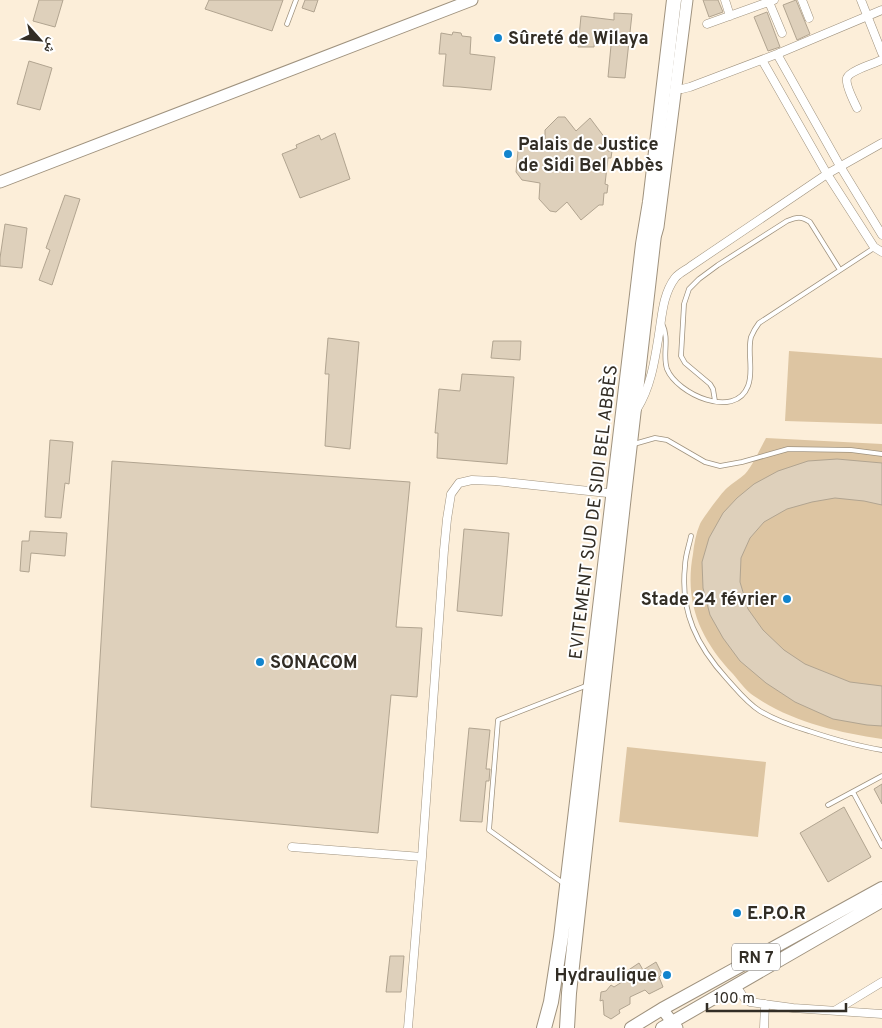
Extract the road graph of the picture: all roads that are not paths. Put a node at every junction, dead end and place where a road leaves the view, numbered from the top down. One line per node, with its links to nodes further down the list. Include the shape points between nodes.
1 (296, 0): 15 (lane)
2 (472, 0): 27 (main road)
3 (668, 0): 29 (main road, via 643,222)
4 (674, 0): 29 (highway, EVITEMENT SUD DE SIDI BEL ABBÈS)
5 (680, 0): 29 (highway)
6 (687, 0): 22 (main road)
7 (725, 0): 12 (street)
8 (802, 0): 14 (street)
9 (861, 0): 13 (street)
10 (771, 1): 12 (street); 17 (street)
11 (882, 10): 13 (street)
12 (730, 16): 16 (street)
13 (867, 16): 18 (street); 19 (street)
14 (809, 18)
15 (287, 24)
16 (708, 24)
17 (782, 33)
18 (882, 52)
19 (777, 54): 20 (street); 25 (street)
20 (762, 60): 22 (street, via 690,87); 26 (street)
21 (882, 60): 23 (street, via 850,73 847,78)
22 (676, 89): 29 (main road, via 658,227)
23 (857, 108)
24 (882, 143): 25 (street)
25 (840, 166): 26 (street); 28 (street)
26 (827, 174): 31 (street); 34 (street, via 676,277 664,302)
27 (0, 182)
28 (882, 235)
29 (648, 243): 36 (highway, EVITEMENT SUD DE SIDI BEL ABBÈS)
30 (882, 243): 31 (street)
31 (874, 248): 32 (street); 33 (lane)
32 (882, 252)
33 (840, 270): 35 (lane, via 759,323 751,338 749,385 744,394 734,400); 35 (lane, via 810,222 795,218 718,265 689,289 684,304 682,356 685,363 714,388)
34 (661, 321): 35 (lane, via 666,331 665,359 671,376 691,393); 36 (street, via 650,379)
35 (715, 401)
36 (628, 429): 37 (lane, via 667,440 705,462 720,466 788,449); 38 (highway, EVITEMENT SUD DE SIDI BEL ABBÈS)
37 (882, 454)
38 (619, 494): 40 (highway, EVITEMENT SUD DE SIDI BEL ABBÈS); 47 (street, via 472,480 459,483 452,494 444,550)
39 (691, 536): 41 (lane, via 684,565 684,590 690,622 716,667 758,710 785,724)
40 (598, 682): 48 (highway, EVITEMENT SUD DE SIDI BEL ABBÈS); 48 (lane, via 498,720 489,830); 50 (highway, EVITEMENT SUD DE SIDI BEL ABBÈS)
41 (882, 750)
42 (882, 776): 43 (lane)
43 (853, 792): 44 (lane); 45 (lane)
44 (828, 805)
45 (882, 846)
46 (292, 847): 47 (street)
47 (422, 857): 64 (street)
48 (567, 886): 50 (lane); 65 (highway, EVITEMENT SUD DE SIDI BEL ABBÈS, via 551,1002)
49 (882, 888): 52 (main road, RN 7)
50 (581, 894): 62 (highway, EVITEMENT SUD DE SIDI BEL ABBÈS, via 569,993)
51 (882, 901): 53 (main road, RN 7)
52 (759, 955): 53 (main road); 56 (main road, RN 7)
53 (767, 968): 55 (main road, RN 7)
54 (882, 982): 60 (street)
55 (736, 986): 57 (main road, RN 7); 58 (street, via 747,1001)
56 (695, 990): 57 (main road); 59 (main road, RN 7)
57 (704, 1004): 63 (main road, RN 7)
58 (766, 1004): 60 (street); 67 (street)
59 (662, 1009): 63 (main road); 66 (main road, RN 7)
60 (836, 1010): 61 (street)
61 (882, 1014)
62 (569, 1025)
63 (670, 1026)
64 (408, 1028)
65 (544, 1028)
66 (631, 1028)
67 (764, 1028)

